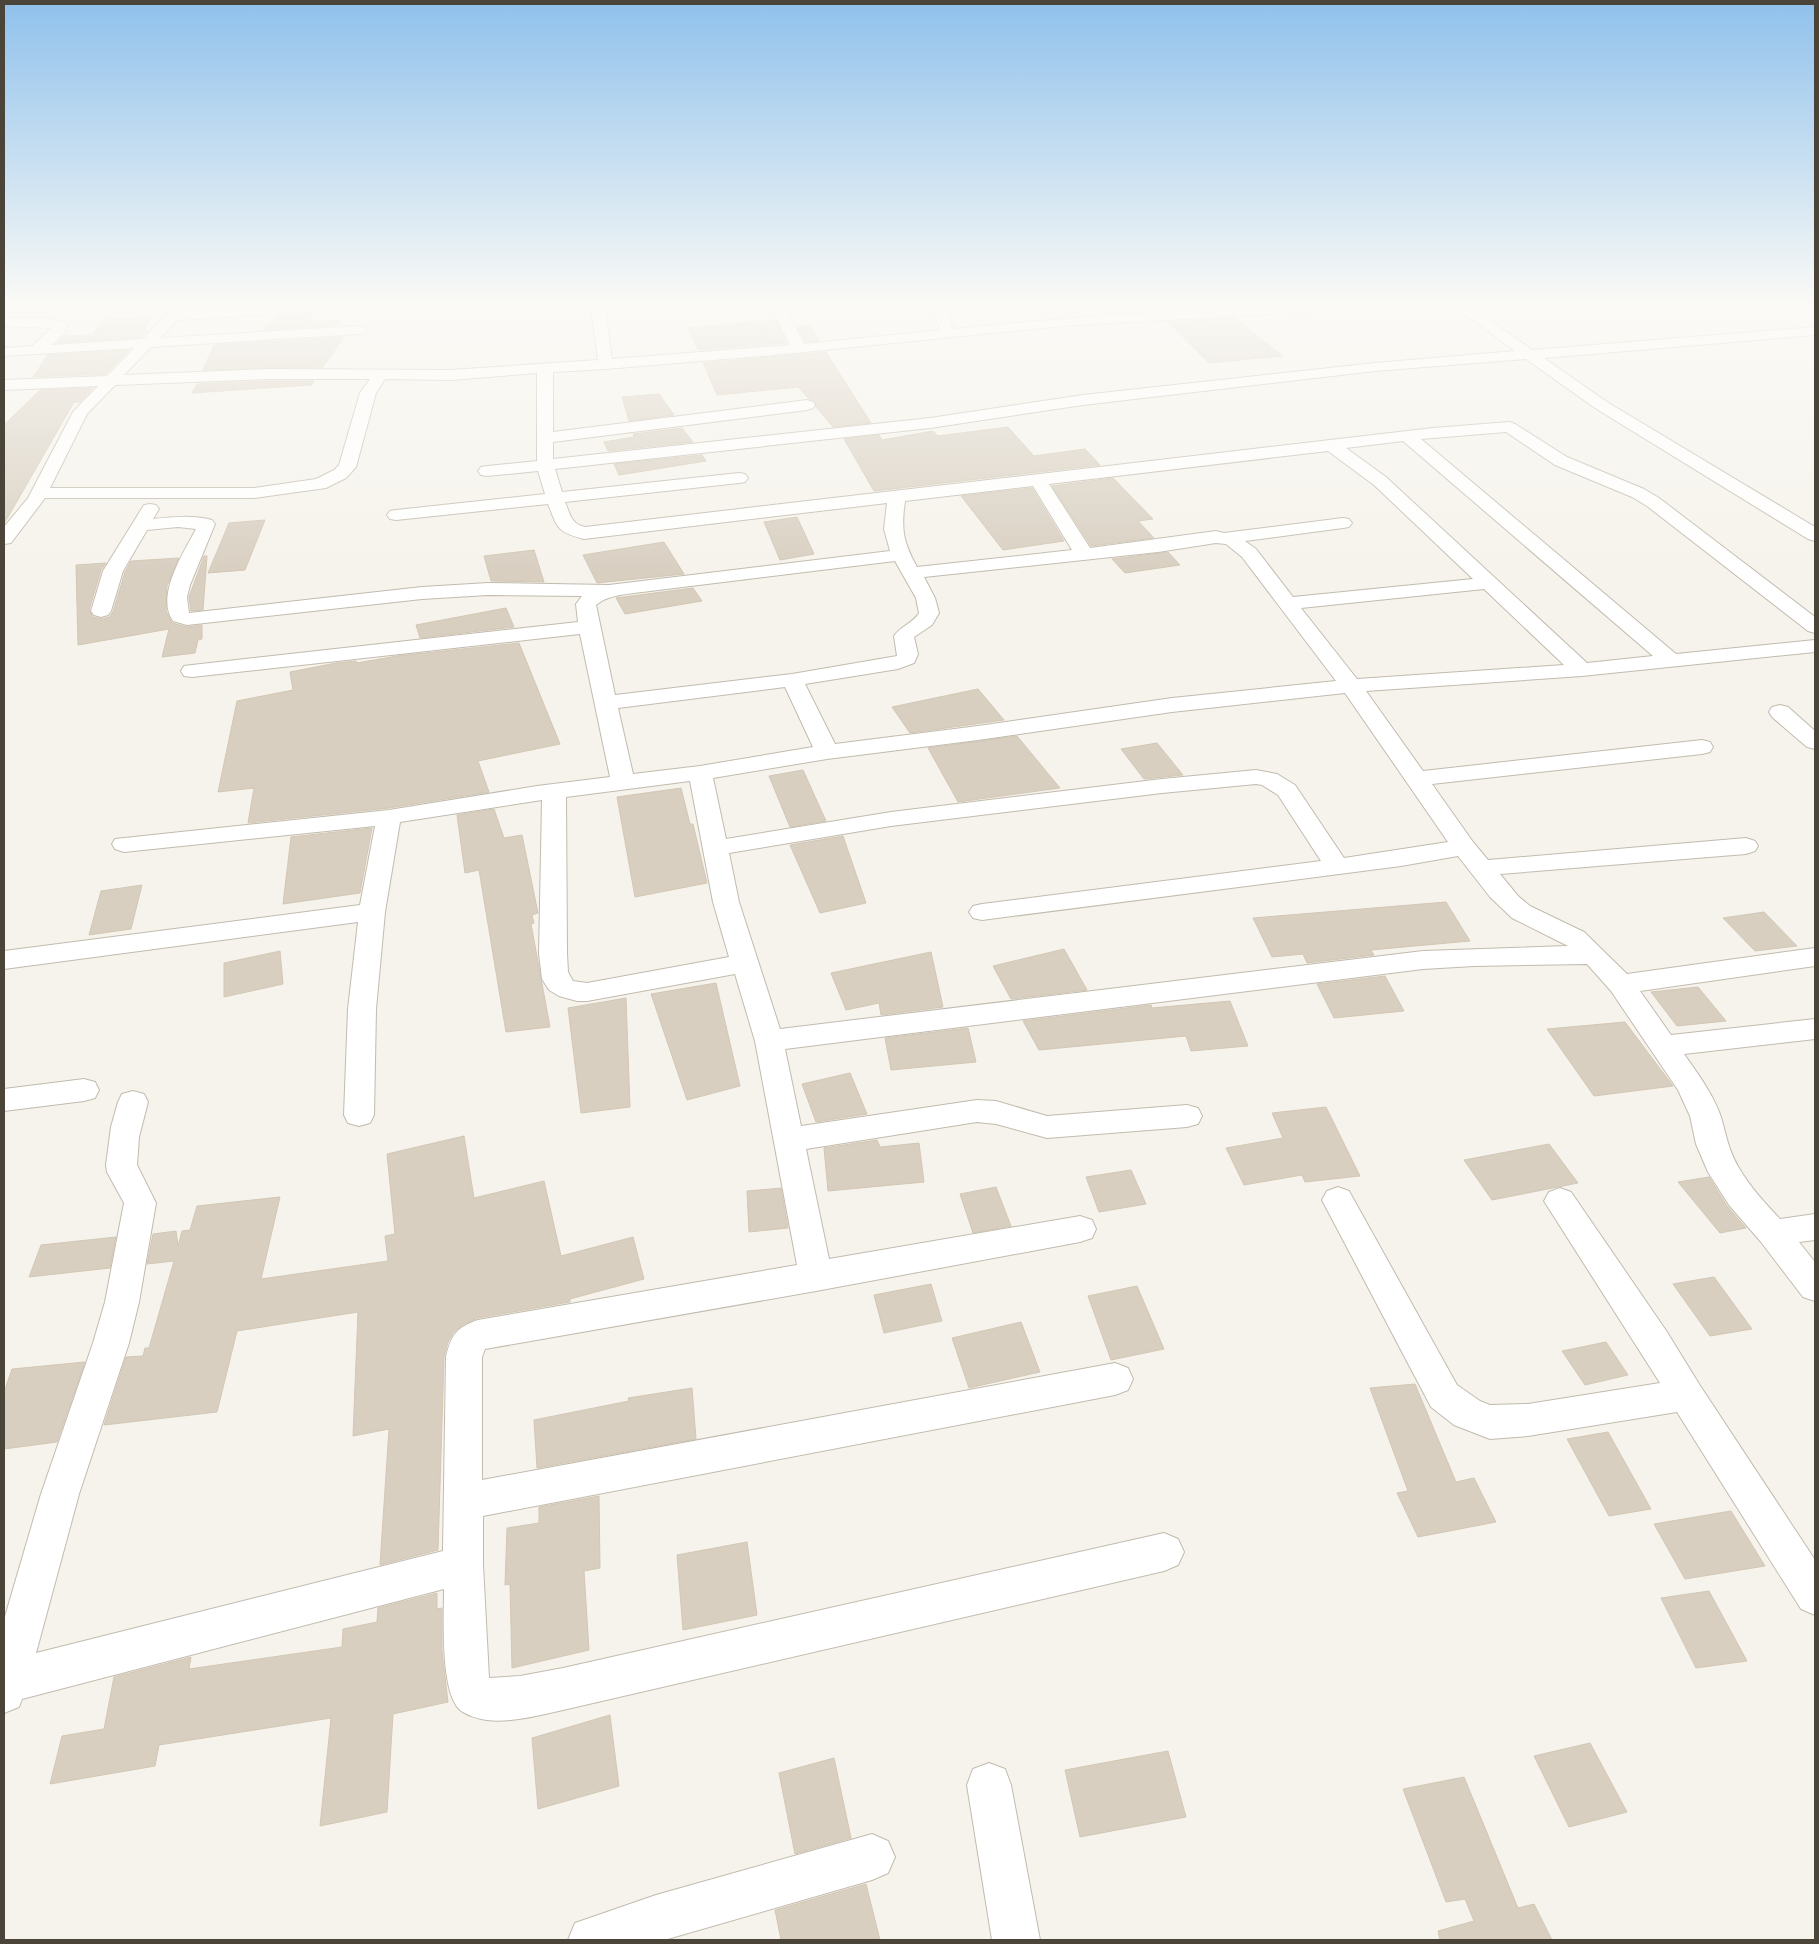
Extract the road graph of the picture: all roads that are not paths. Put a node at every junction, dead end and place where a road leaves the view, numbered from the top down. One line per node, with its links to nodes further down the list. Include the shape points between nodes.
1 (101, 392): 14 (street, via 81,412)
2 (369, 392): 15 (street, via 347,467 331,480 306,487 254,492)
3 (545, 392): 8 (street)
4 (1157, 392): 10 (street, via 930,423)
5 (1585, 392): 21 (street, via 1637,428)
6 (807, 405): 8 (street)
7 (1407, 436): 9 (street); 32 (street, via 1509,427 1561,461 1638,492); 34 (street)
8 (546, 438): 10 (street)
9 (1331, 445): 13 (street); 27 (street, via 1380,481)
10 (545, 465): 11 (street); 17 (street)
11 (487, 471)
12 (739, 478): 17 (street)
13 (1038, 480): 16 (street); 24 (street)
14 (39, 493): 15 (street); 23 (street)
15 (160, 493): 20 (street)
16 (897, 497): 17 (street, via 584,533 570,529); 25 (street, via 894,539)
17 (555, 498): 18 (street)
18 (396, 515)
19 (1342, 523): 22 (street)
20 (141, 525): 28 (street, via 206,524 178,588 177,612 187,619 422,593 488,589); 30 (street, via 113,571)
21 (1815, 535)
22 (1226, 538): 24 (street); 29 (street, via 1249,553)
23 (4, 539)
24 (1084, 554): 26 (street)
25 (901, 555): 26 (street); 28 (street)
26 (911, 573): 37 (street, via 924,593 929,614 904,636 907,659 886,666)
27 (1489, 584): 29 (street); 35 (street)
28 (608, 591): 31 (street, via 592,596 586,604)
29 (1288, 603): 38 (street)
30 (101, 611)
31 (589, 627): 36 (street); 39 (street)
32 (1815, 627)
33 (1815, 646): 34 (street)
34 (1671, 660): 35 (street)
35 (1582, 670): 38 (street)
36 (192, 671)
37 (792, 680): 39 (street); 43 (street)
38 (1351, 686): 43 (street, via 1172,705 978,734); 45 (street)
39 (606, 703): 46 (street)
40 (1780, 712): 41 (street)
41 (1815, 742)
42 (1702, 747): 45 (street)
43 (827, 752): 44 (street)
44 (700, 773): 46 (street); 52 (street)
45 (1416, 779): 51 (street)
46 (623, 783): 47 (street)
47 (554, 791): 48 (street); 60 (street, via 553,954 560,986 569,991 587,992)
48 (389, 817): 49 (street); 55 (street)
49 (124, 844)
50 (1746, 846): 54 (street)
51 (1464, 847): 53 (street); 54 (street)
52 (715, 848): 53 (street, via 891,819 1256,777 1269,778 1288,790); 60 (street, via 726,902)
53 (1338, 866): 56 (street)
54 (1482, 868): 57 (street, via 1498,891 1521,912 1560,929)
55 (372, 912): 59 (street); 68 (street, via 362,1009)
56 (982, 912)
57 (1594, 955): 61 (street); 63 (street, via 1423,960)
58 (1815, 957): 61 (street)
59 (4, 960)
60 (745, 963): 63 (street)
61 (1621, 984): 64 (street)
62 (1815, 1029): 64 (street)
63 (769, 1041): 70 (street)
64 (1664, 1046): 75 (street, via 1691,1086 1706,1116 1712,1144 1724,1172 1740,1196)
65 (84, 1090): 66 (street)
66 (4, 1100)
67 (133, 1102): 84 (street, via 124,1136 122,1171 136,1190 140,1203 122,1302 60,1494)
68 (359, 1115)
69 (1187, 1116): 70 (street, via 1047,1127 1032,1125 1002,1113 976,1111)
70 (790, 1140): 76 (street)
71 (1338, 1200): 79 (street, via 1444,1396 1468,1413 1490,1422 1528,1420)
72 (1560, 1201): 79 (street)
73 (1815, 1226): 75 (street)
74 (1080, 1229): 76 (street)
75 (1773, 1233): 77 (street)
76 (816, 1277): 80 (street, via 489,1333 470,1339 464,1357)
77 (1815, 1287)
78 (1115, 1379): 80 (street)
79 (1686, 1395): 83 (street)
80 (465, 1502): 82 (street)
81 (1164, 1552): 82 (street, via 563,1689 486,1700 470,1688 467,1674)
82 (463, 1565): 84 (street)
83 (1815, 1596)
84 (5, 1687)
85 (988, 1785): 88 (street)
86 (872, 1857): 87 (street)
87 (592, 1940)
88 (1016, 1940)

